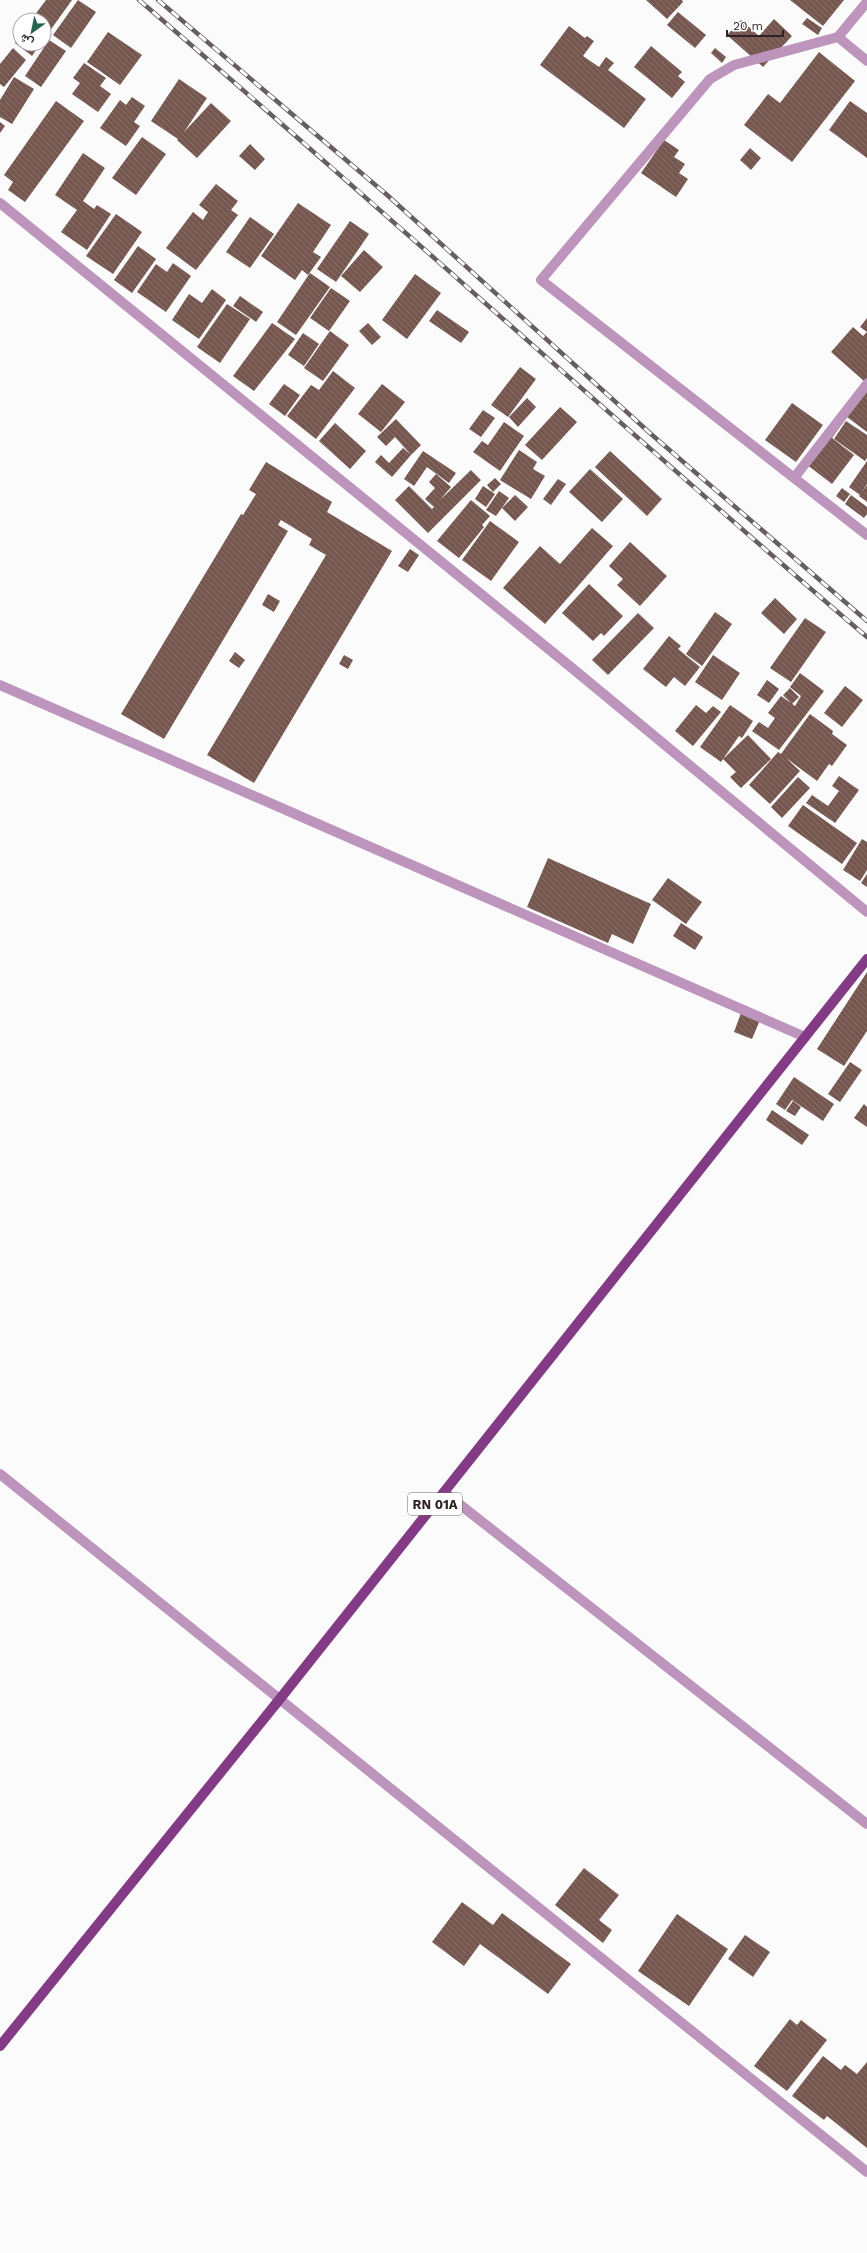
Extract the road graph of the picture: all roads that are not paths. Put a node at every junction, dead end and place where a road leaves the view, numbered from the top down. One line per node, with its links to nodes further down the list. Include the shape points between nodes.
1 (867, 2): 2 (street)
2 (838, 37): 3 (street); 6 (street, via 734,65 710,79 541,280)
3 (867, 61)
4 (0, 202): 9 (street)
5 (867, 384): 6 (street)
6 (794, 478): 7 (street)
7 (867, 535)
8 (0, 685): 11 (street)
9 (867, 912)
10 (867, 959): 11 (main road, RN 01A)
11 (805, 1037): 13 (main road, RN 01A)
12 (0, 1474): 14 (street)
13 (444, 1492): 14 (main road, RN 01A); 15 (street)
14 (280, 1700): 16 (main road, RN 01A); 17 (street)
15 (867, 1824)
16 (0, 2046)
17 (867, 2172)

